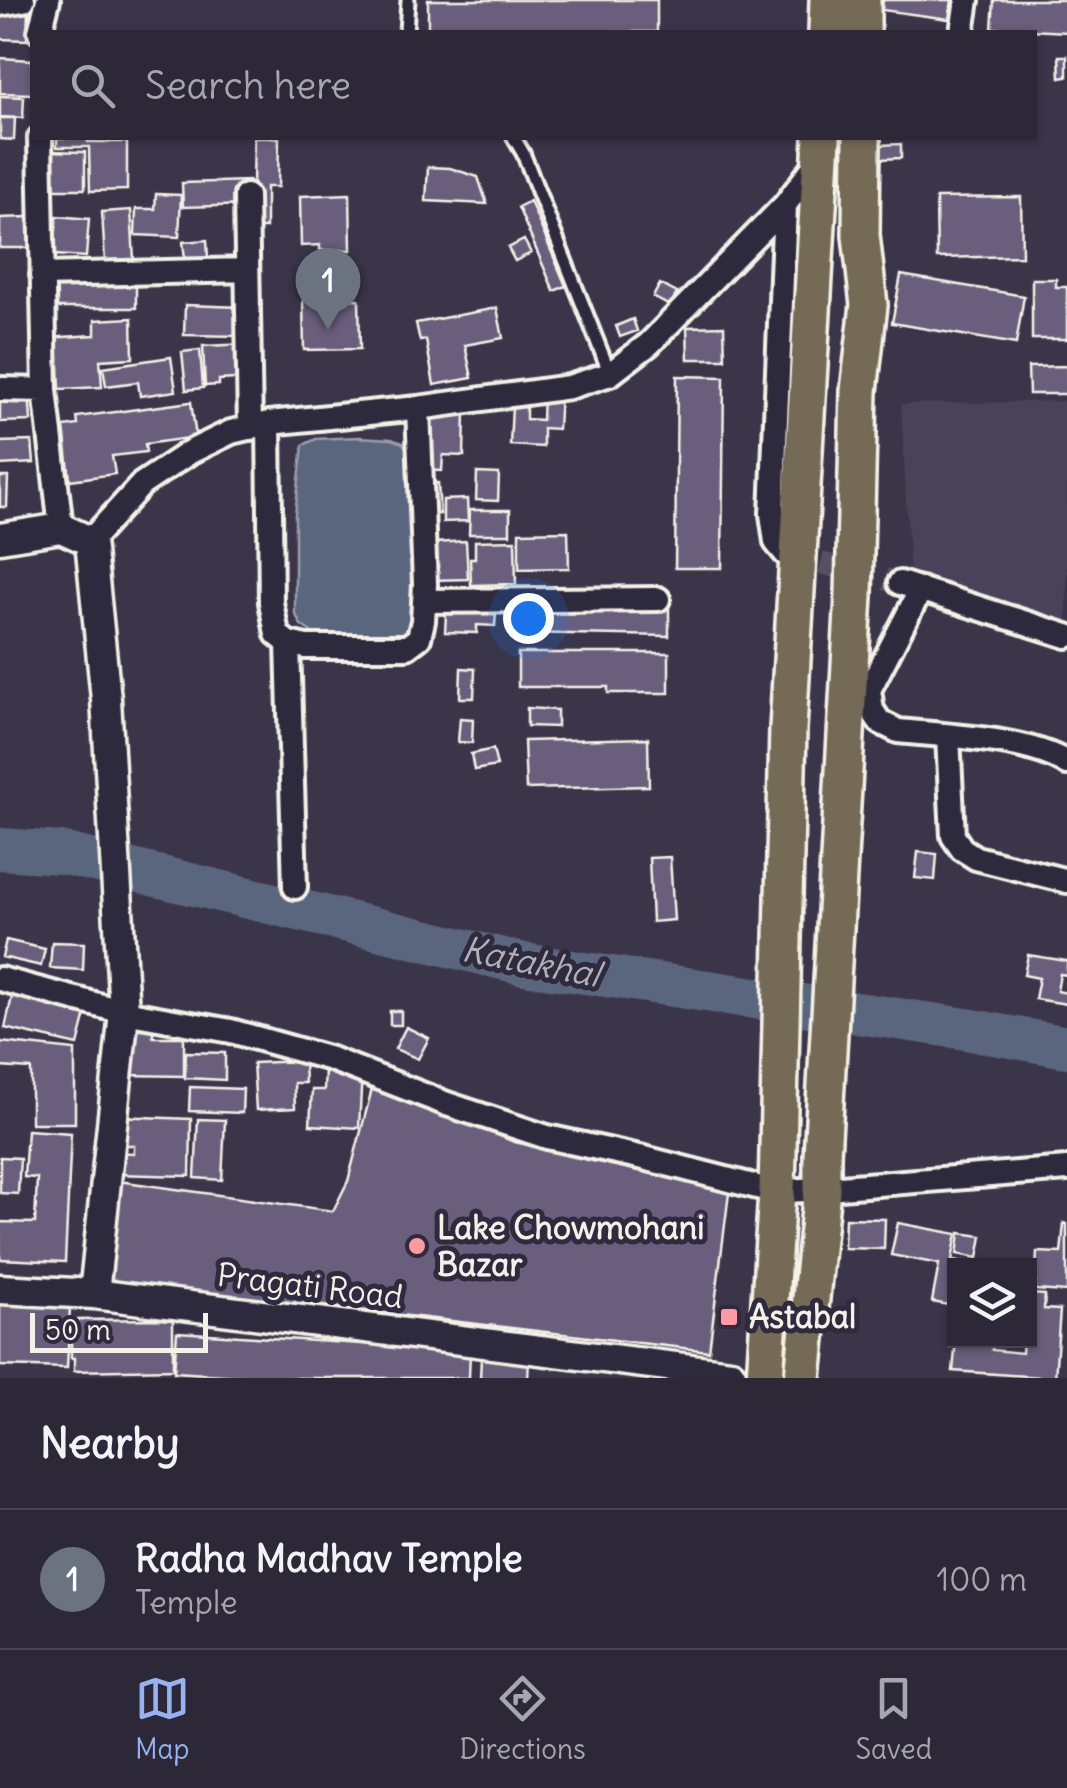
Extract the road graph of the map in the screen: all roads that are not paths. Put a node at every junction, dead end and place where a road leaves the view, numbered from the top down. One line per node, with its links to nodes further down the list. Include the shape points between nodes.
1 (23, 0): 7 (street)
2 (48, 0): 8 (street)
3 (408, 0): 9 (lane)
4 (828, 0): 10 (main road)
5 (862, 0): 11 (main road)
6 (967, 0): 12 (street)
7 (0, 4)
8 (40, 30)
9 (406, 30)
10 (827, 30)
11 (862, 30)
12 (962, 30)
13 (40, 140): 20 (street)
14 (515, 140): 21 (lane)
15 (862, 140): 30 (main road, via 861,235 869,305 859,391)
16 (821, 148): 18 (street); 29 (main road)
17 (246, 196): 19 (street)
18 (784, 206): 21 (street, via 649,344); 29 (street, via 772,514 776,542)
19 (247, 270): 20 (street); 25 (street)
20 (42, 275): 23 (street)
21 (610, 374): 24 (street)
22 (0, 389): 23 (street)
23 (46, 390): 26 (street)
24 (418, 408): 25 (street); 32 (street)
25 (260, 425): 28 (street, via 190,452 142,484); 34 (street, via 272,620)
26 (61, 528): 27 (street); 28 (street)
27 (0, 538)
28 (90, 541): 40 (street)
29 (792, 560): 30 (main road); 43 (main road)
30 (854, 576): 42 (main road)
31 (658, 599): 32 (street)
32 (424, 601): 34 (street, via 419,638 407,646)
33 (1067, 636): 35 (street, via 911,586 869,690 872,710 898,730)
34 (288, 643): 38 (street)
35 (948, 736): 36 (street, via 1017,746); 37 (street, via 953,836 962,850)
36 (1067, 764)
37 (1067, 881)
38 (295, 886)
39 (0, 979): 40 (street)
40 (124, 1012): 43 (street, via 314,1054 547,1137); 45 (street)
41 (1067, 1170): 42 (street)
42 (822, 1172): 43 (street); 48 (main road)
43 (778, 1176): 47 (main road)
44 (0, 1290): 45 (street, Pragati Road)
45 (94, 1294): 46 (street, Pragati Road)
46 (730, 1374)
47 (766, 1378)
48 (803, 1378)

